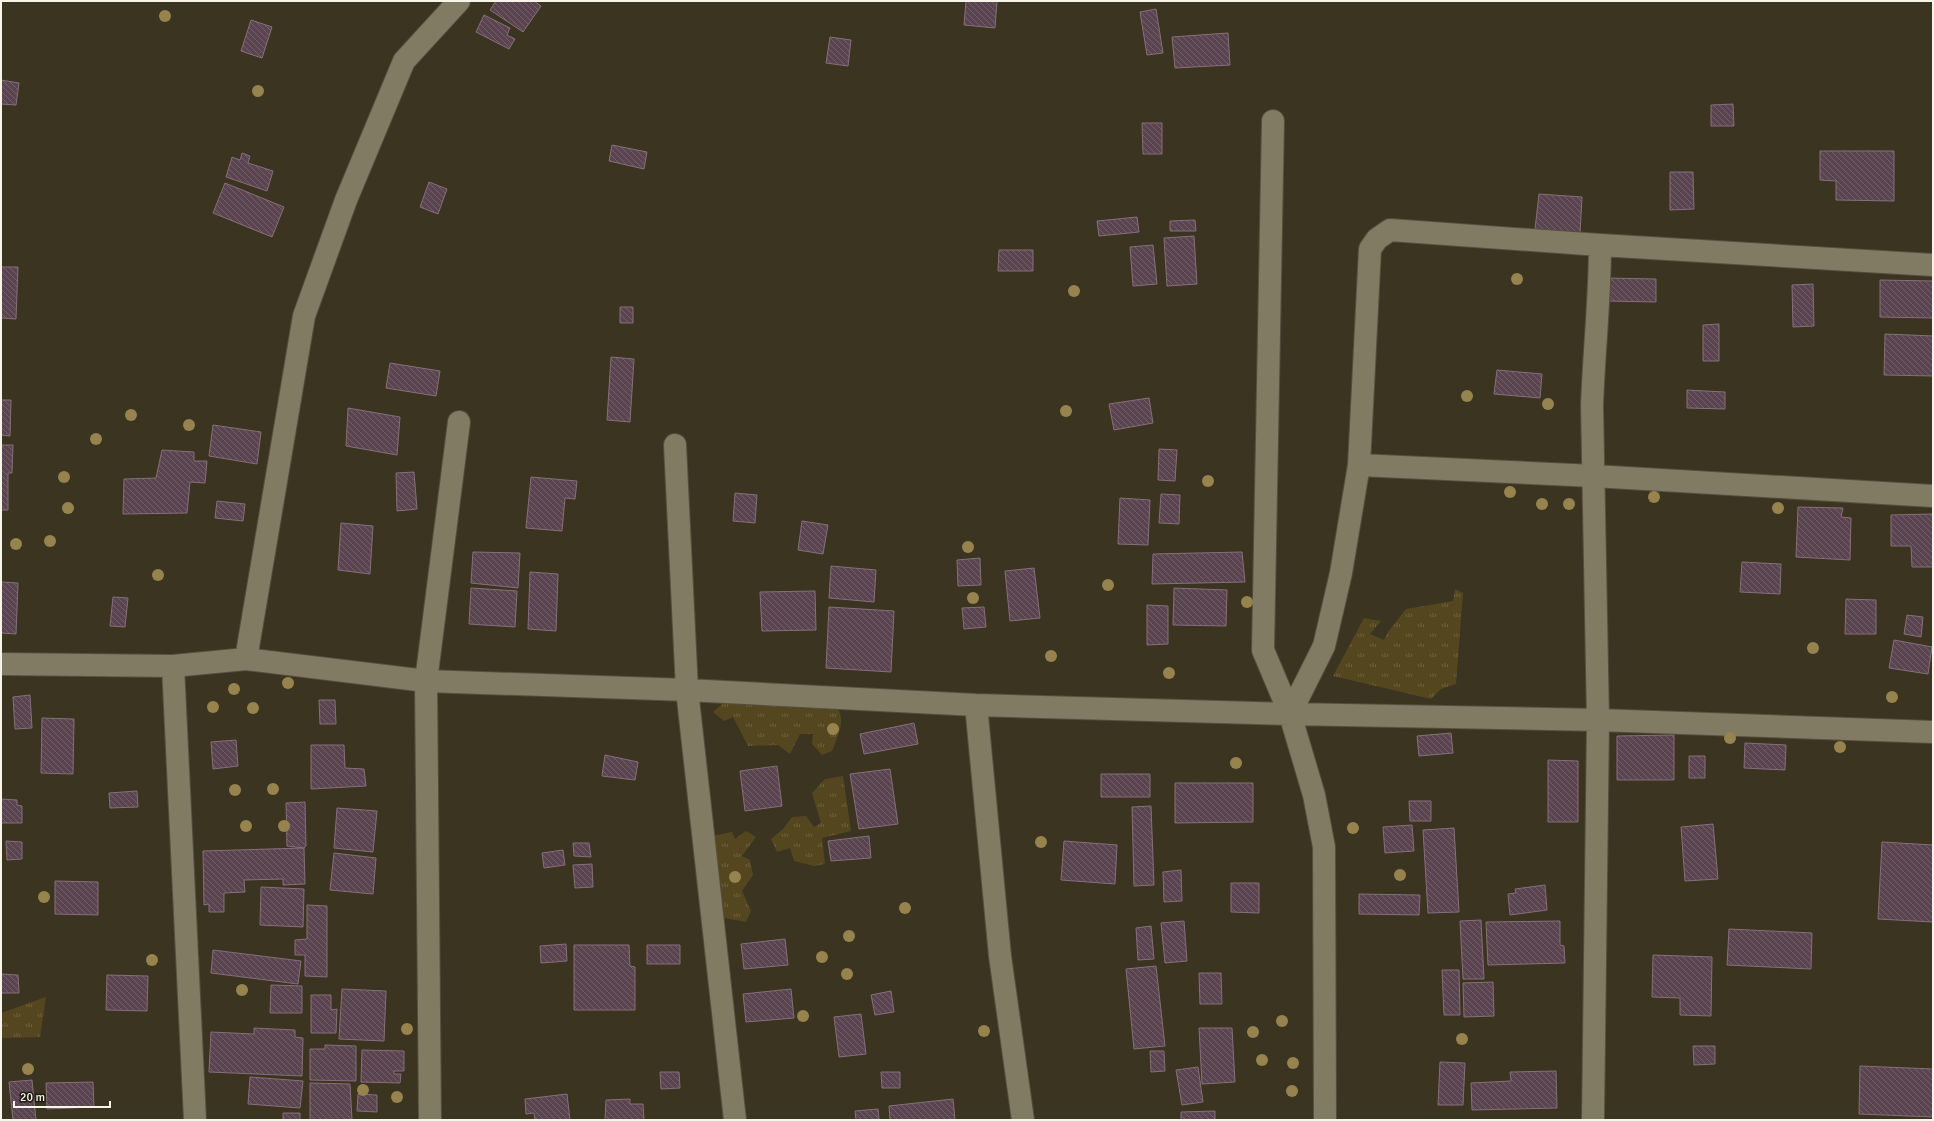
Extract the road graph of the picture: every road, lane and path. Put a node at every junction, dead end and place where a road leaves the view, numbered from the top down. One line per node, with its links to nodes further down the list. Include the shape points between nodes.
1 (459, 1): 10 (street, via 404,61 346,200 304,316)
2 (1273, 121): 16 (street, via 1263,650)
3 (1600, 245): 4 (street); 7 (street, via 1390,230 1377,239 1370,249); 8 (street, via 1600,290 1592,405)
4 (1933, 265)
5 (459, 422): 13 (street)
6 (674, 445): 14 (street)
7 (1359, 465): 8 (street); 16 (street, via 1341,572 1324,646)
8 (1594, 476): 9 (street); 17 (street)
9 (1933, 496)
10 (246, 659): 12 (street); 13 (street)
11 (1, 664): 12 (street)
12 (173, 666): 19 (street)
13 (426, 681): 14 (street); 20 (street)
14 (687, 690): 15 (street); 21 (street)
15 (976, 705): 16 (street); 22 (street, via 1000,956)
16 (1290, 714): 17 (street); 23 (street, via 1314,796 1324,847)
17 (1598, 720): 18 (street); 24 (street)
18 (1933, 732)
19 (195, 1120)
20 (430, 1120)
21 (736, 1120)
22 (1023, 1120)
23 (1325, 1120)
24 (1594, 1120)

